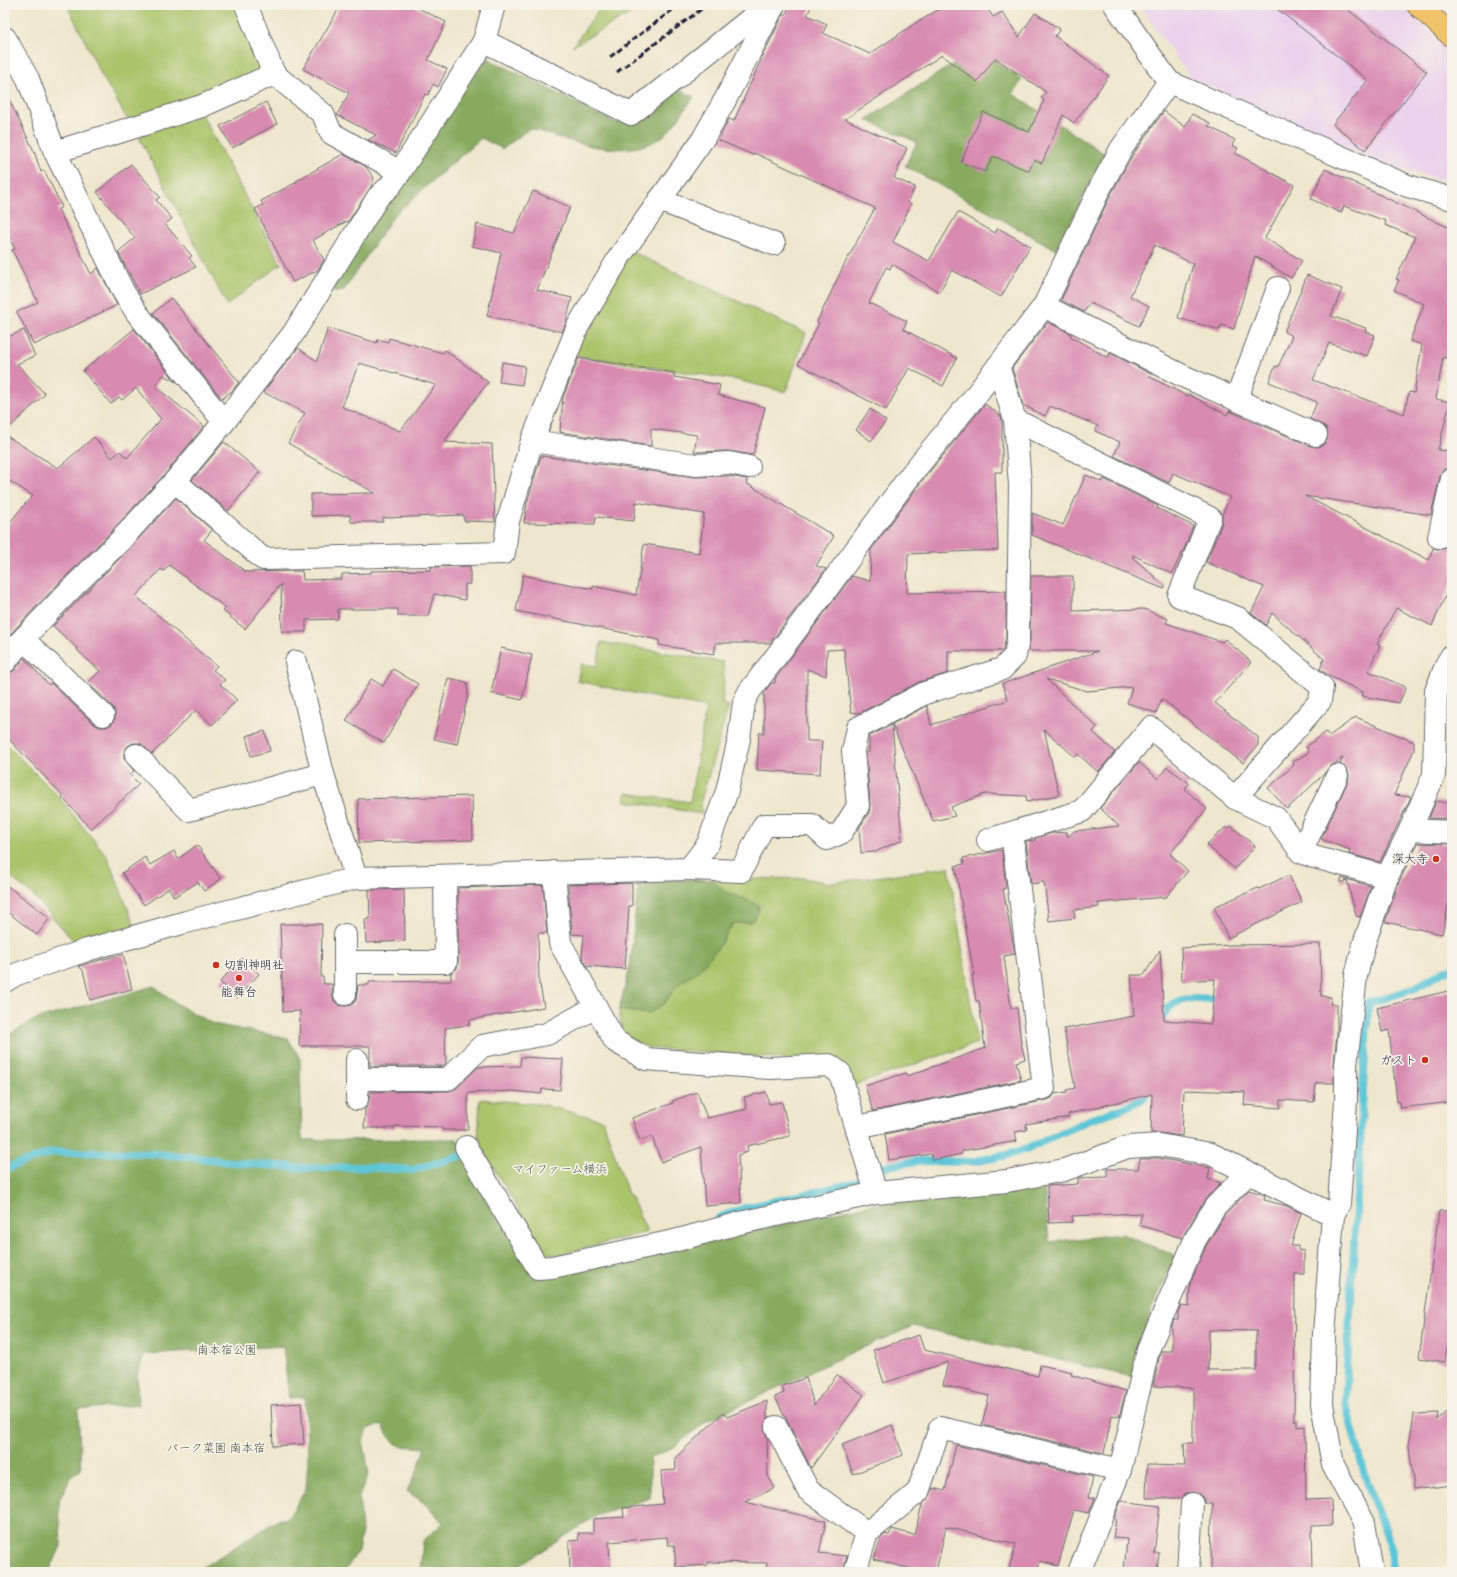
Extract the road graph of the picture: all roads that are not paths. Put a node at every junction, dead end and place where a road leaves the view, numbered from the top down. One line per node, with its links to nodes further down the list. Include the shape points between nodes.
1 (246, 5): 10 (street)
2 (494, 5): 9 (street)
3 (768, 5): 9 (street, via 631,114)
4 (774, 5): 15 (street, via 703,139)
5 (1115, 5): 11 (street)
6 (1418, 5): 7 (highway)
7 (1452, 36)
8 (5, 38): 12 (street, via 28,79)
9 (484, 41): 13 (street)
10 (274, 74): 12 (street, via 202,106); 13 (street, via 323,114 331,133)
11 (1169, 82): 14 (street, via 1408,186); 18 (street, via 1121,149)
12 (55, 152): 22 (street, via 124,293)
13 (400, 172): 22 (street, via 378,197 293,334)
14 (1452, 198)
15 (660, 200): 16 (street); 24 (street, via 620,256 578,326)
16 (774, 244)
17 (1278, 288): 20 (street)
18 (1044, 306): 19 (street); 20 (street)
19 (998, 366): 21 (street); 43 (street, via 912,473 749,692 744,702 739,740 727,791 708,844)
20 (1236, 400): 23 (street)
21 (1015, 420): 37 (street, via 1210,518 1179,596 1238,618 1322,687 1320,701); 43 (street, via 1020,493 1018,639 1015,656 1002,669 925,693 858,728 853,751 858,806 841,833 827,839 812,825 764,825 741,871)
22 (224, 422): 27 (street)
23 (1316, 435)
24 (532, 441): 25 (street, via 696,465 729,463); 27 (street, via 508,521 504,553 263,559)
25 (749, 466)
26 (1452, 479): 28 (street)
27 (175, 481): 29 (street)
28 (1439, 537)
29 (23, 639): 31 (street); 33 (street)
30 (1452, 655): 38 (street, via 1436,691 1434,775)
31 (5, 662)
32 (296, 662): 35 (street)
33 (103, 715)
34 (136, 755): 35 (street, via 189,810)
35 (323, 774): 47 (street)
36 (1337, 776): 42 (street)
37 (1235, 798): 40 (street, via 1151,728 1082,810); 42 (street, via 1276,818)
38 (1410, 830): 39 (street); 46 (street)
39 (1452, 832)
40 (1012, 833): 41 (street); 54 (street, via 1044,1088)
41 (988, 840)
42 (1301, 852): 46 (street)
43 (689, 869): 44 (street)
44 (554, 872): 45 (street); 52 (street, via 560,943)
45 (445, 876): 47 (street); 49 (street, via 446,962)
46 (1387, 877): 58 (street, via 1356,976 1346,1065 1339,1204)
47 (356, 878): 50 (street, via 87,950 17,974)
48 (345, 935): 49 (street)
49 (345, 962): 51 (street)
50 (5, 981)
51 (345, 994)
52 (596, 1007): 53 (street, via 547,1034 482,1046 448,1079); 54 (street, via 615,1041 646,1059 771,1068 829,1065 840,1073)
53 (357, 1079)
54 (857, 1127): 57 (street)
55 (466, 1147): 57 (street, via 538,1268 674,1241 740,1223)
56 (1248, 1173): 57 (street, via 1211,1154 1159,1145 1128,1147 1064,1170 1007,1181); 58 (street); 60 (street, via 1214,1208 1195,1240 1174,1288 1148,1350)
57 (876, 1193)
58 (1333, 1215): 66 (street, via 1324,1334 1322,1404 1333,1465 1364,1523)
59 (776, 1427): 62 (street, via 808,1490)
60 (1120, 1470): 62 (street, via 940,1428 918,1492); 64 (street)
61 (1192, 1504): 65 (street)
62 (866, 1533): 63 (street)
63 (856, 1572)
64 (1079, 1572)
65 (1188, 1572)
66 (1372, 1572)

